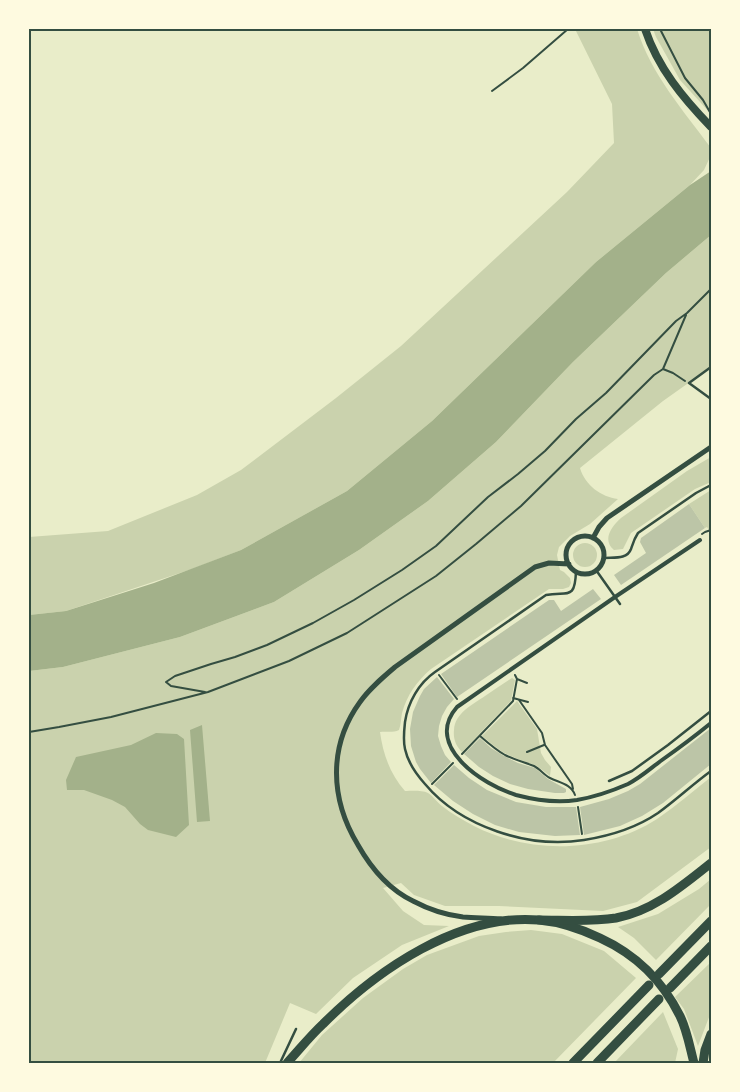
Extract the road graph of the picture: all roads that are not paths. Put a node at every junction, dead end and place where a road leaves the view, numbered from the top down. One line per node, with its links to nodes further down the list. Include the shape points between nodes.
1 (645, 29): 2 (main road, via 671,81)
2 (711, 127)
3 (711, 367): 4 (lane, via 689,383)
4 (711, 399)
5 (711, 447): 7 (street, via 607,518)
6 (711, 485): 9 (lane, via 638,533 627,555)
7 (593, 538): 9 (street, via 602,546); 10 (street, via 580,537 572,542 566,555)
8 (700, 540): 13 (street)
9 (604, 558): 11 (street)
10 (569, 564): 12 (street); 20 (street, via 549,563 535,567 385,675 355,709 338,755 337,785 343,816 363,854 384,881 414,902 445,914)
11 (596, 570): 12 (street, via 584,574); 13 (lane)
12 (576, 571): 17 (lane, via 572,591 546,595 428,676 414,694 404,730 404,747 417,774 430,790 476,824 522,838 563,842 601,836 634,826 671,803)
13 (614, 597): 14 (lane); 16 (street, via 452,713 448,723 448,744 458,758 482,780 514,794 536,800 577,800 629,783)
14 (620, 604)
15 (711, 711): 18 (lane, via 632,771)
16 (711, 723)
17 (711, 771)
18 (609, 781)
19 (711, 863): 21 (highway, via 662,900 639,911 598,920)
20 (514, 920): 21 (highway); 31 (highway, via 464,930 398,963 322,1024)
21 (539, 920): 34 (highway, via 584,931 639,961 652,974 681,1018)
22 (711, 921): 24 (highway)
23 (711, 946): 26 (highway)
24 (659, 974)
25 (649, 985): 32 (highway)
26 (670, 988)
27 (659, 999): 33 (highway)
28 (296, 1029): 30 (lane)
29 (711, 1034): 35 (highway)
30 (280, 1063)
31 (287, 1063)
32 (573, 1063)
33 (597, 1063)
34 (694, 1063)
35 (703, 1063)

